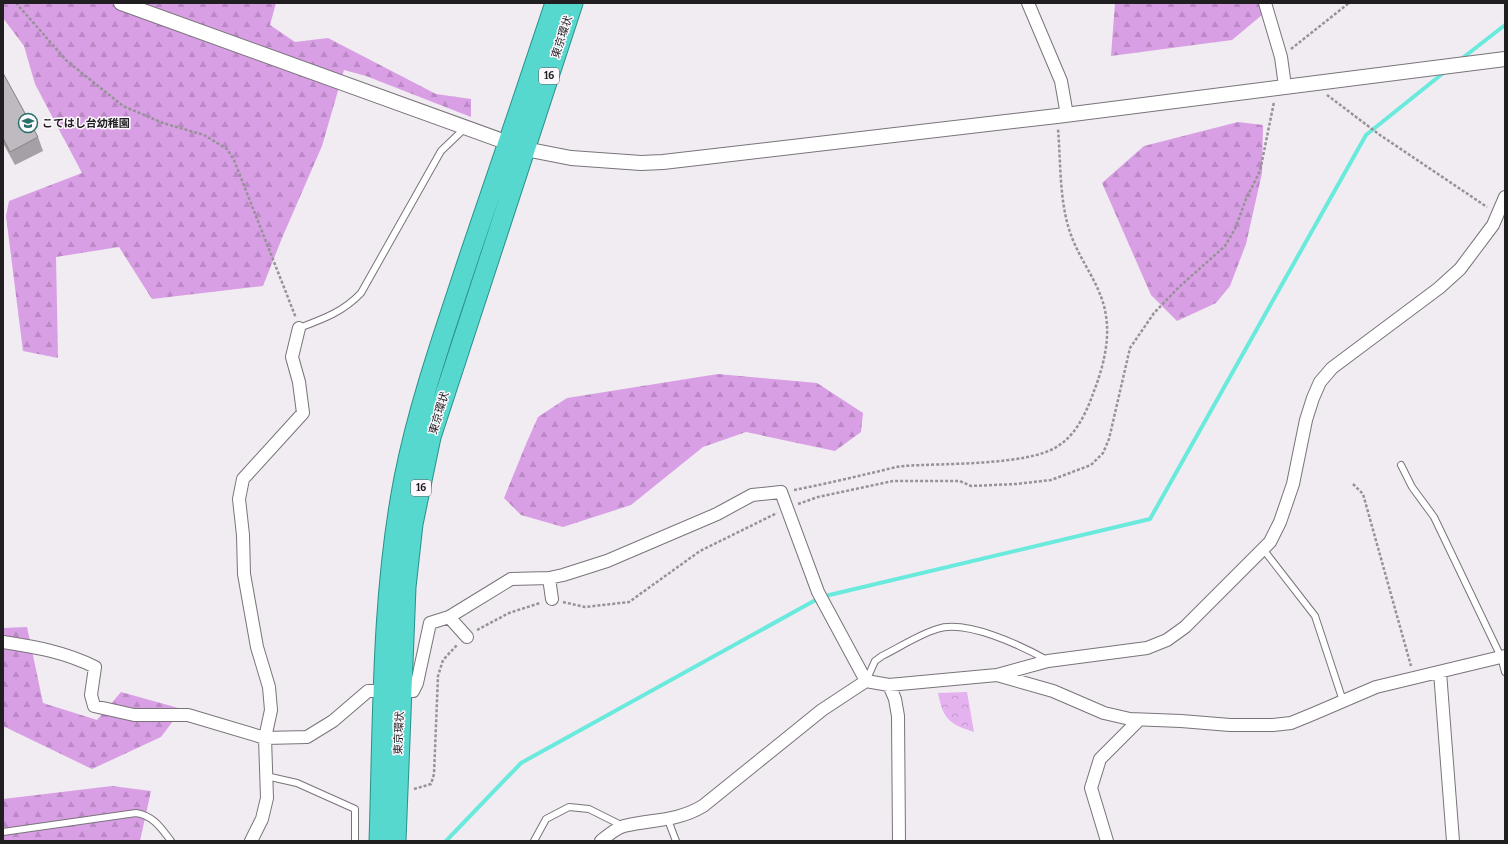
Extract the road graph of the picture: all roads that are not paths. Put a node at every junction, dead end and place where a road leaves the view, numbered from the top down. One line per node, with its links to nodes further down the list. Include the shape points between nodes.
1 (121, 3): 9 (street)
2 (554, 3): 10 (highway, 東京環状 / 16)
3 (573, 3): 10 (highway, 東京環状 / 16)
4 (1028, 3): 8 (street, via 1060,81)
5 (1265, 3): 7 (street, via 1281,57)
6 (1505, 59): 7 (street)
7 (1281, 87): 8 (street)
8 (1062, 116): 10 (street, via 641,163 571,158)
9 (466, 128): 10 (street); 13 (lane, via 440,151 361,293 351,304 337,313)
10 (516, 146): 28 (highway, 東京環状 / 16, via 431,437 413,524)
11 (1505, 197): 12 (street)
12 (1501, 212): 15 (street, via 1460,269 1439,288 1332,368 1320,382 1306,420 1293,484 1280,522 1270,542)
13 (299, 328): 31 (street, via 292,357 299,382 303,413 243,479 239,499 244,574 257,647 269,687 271,710)
14 (1401, 465): 21 (lane, via 1412,487 1434,517)
15 (1263, 549): 22 (street, via 1185,627 1167,640 1147,648); 29 (lane, via 1315,616)
16 (549, 578): 17 (street); 18 (street, via 511,579); 26 (street, via 606,561 717,514 752,495 781,492 821,598)
17 (552, 599)
18 (449, 618): 19 (street); 28 (street, via 430,623 413,691)
19 (467, 637)
20 (3, 642): 31 (street, via 49,649 75,657 95,667 91,695 94,706 134,715 188,715)
21 (1503, 657): 23 (street); 24 (lane)
22 (1048, 661): 25 (street); 26 (lane, via 1015,643 979,631 942,627 882,656 875,662)
23 (1440, 672): 29 (street, via 1376,687); 46 (street)
24 (1505, 672)
25 (997, 675): 27 (street); 30 (street, via 1053,692 1104,713)
26 (866, 681): 27 (street); 33 (street, via 822,710 703,806 692,813)
27 (890, 685): 44 (street, via 898,716)
28 (392, 690): 31 (street, via 368,691 312,736); 39 (highway, 東京環状 / 16); 40 (highway, 東京環状 / 16)
29 (1343, 701): 30 (street, via 1291,723 1273,726)
30 (1139, 720): 45 (street, via 1100,759 1091,788)
31 (265, 738): 32 (street)
32 (266, 776): 37 (street, via 267,798 262,819); 38 (lane, via 297,783 355,809)
33 (668, 820): 34 (street); 43 (lane)
34 (623, 826): 41 (lane, via 589,809 569,807 546,819); 42 (street)
35 (3, 832): 36 (lane, via 136,813 155,820)
36 (171, 841)
37 (251, 841)
38 (355, 841)
39 (379, 841)
40 (396, 841)
41 (534, 841)
42 (600, 841)
43 (676, 841)
44 (899, 841)
45 (1107, 841)
46 (1453, 841)

